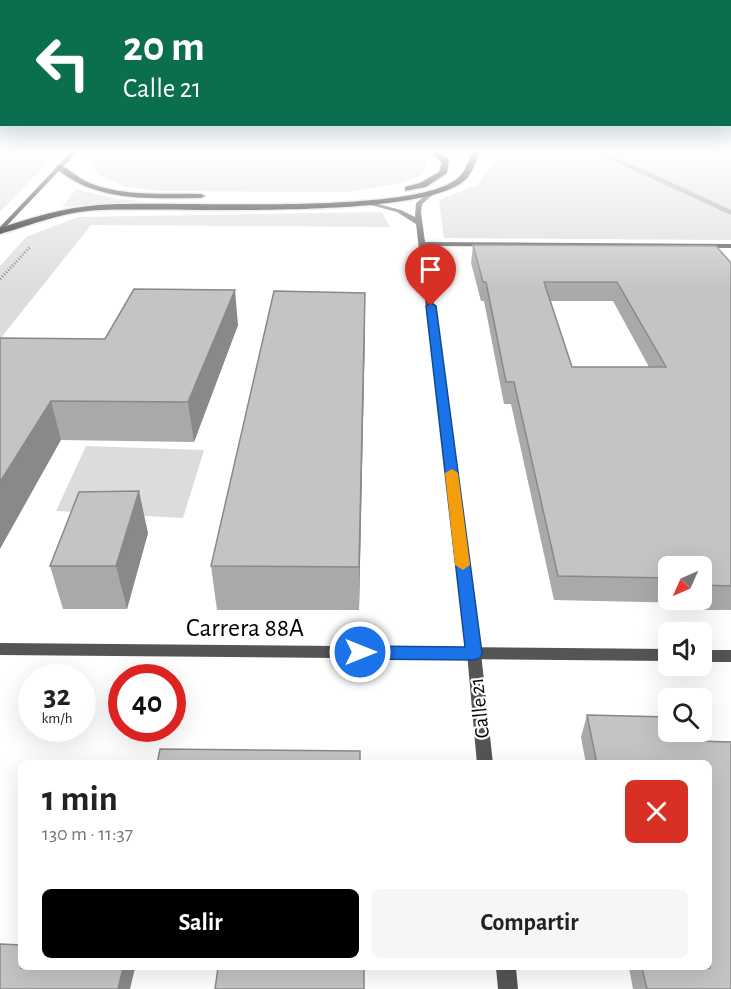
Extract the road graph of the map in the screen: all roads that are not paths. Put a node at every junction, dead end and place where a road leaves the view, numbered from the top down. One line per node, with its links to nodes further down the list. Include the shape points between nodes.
1 (31, 198): 6 (main road)
2 (414, 198): 4 (main road)
3 (425, 198): 5 (street, Calle 21, via 419,203)
4 (370, 204): 5 (street, via 399,211); 6 (main road, via 99,207 55,213)
5 (420, 223): 7 (street, Calle 21)
6 (0, 231)
7 (423, 244): 8 (street); 10 (street, Calle 21)
8 (731, 246)
9 (0, 649): 10 (street, Carrera 88A)
10 (474, 653): 11 (street, Carrera 88A); 14 (street, Calle 21)
11 (658, 655)
12 (712, 656): 13 (street)
13 (731, 656)
14 (485, 760)
15 (506, 970): 16 (street)
16 (508, 989)

